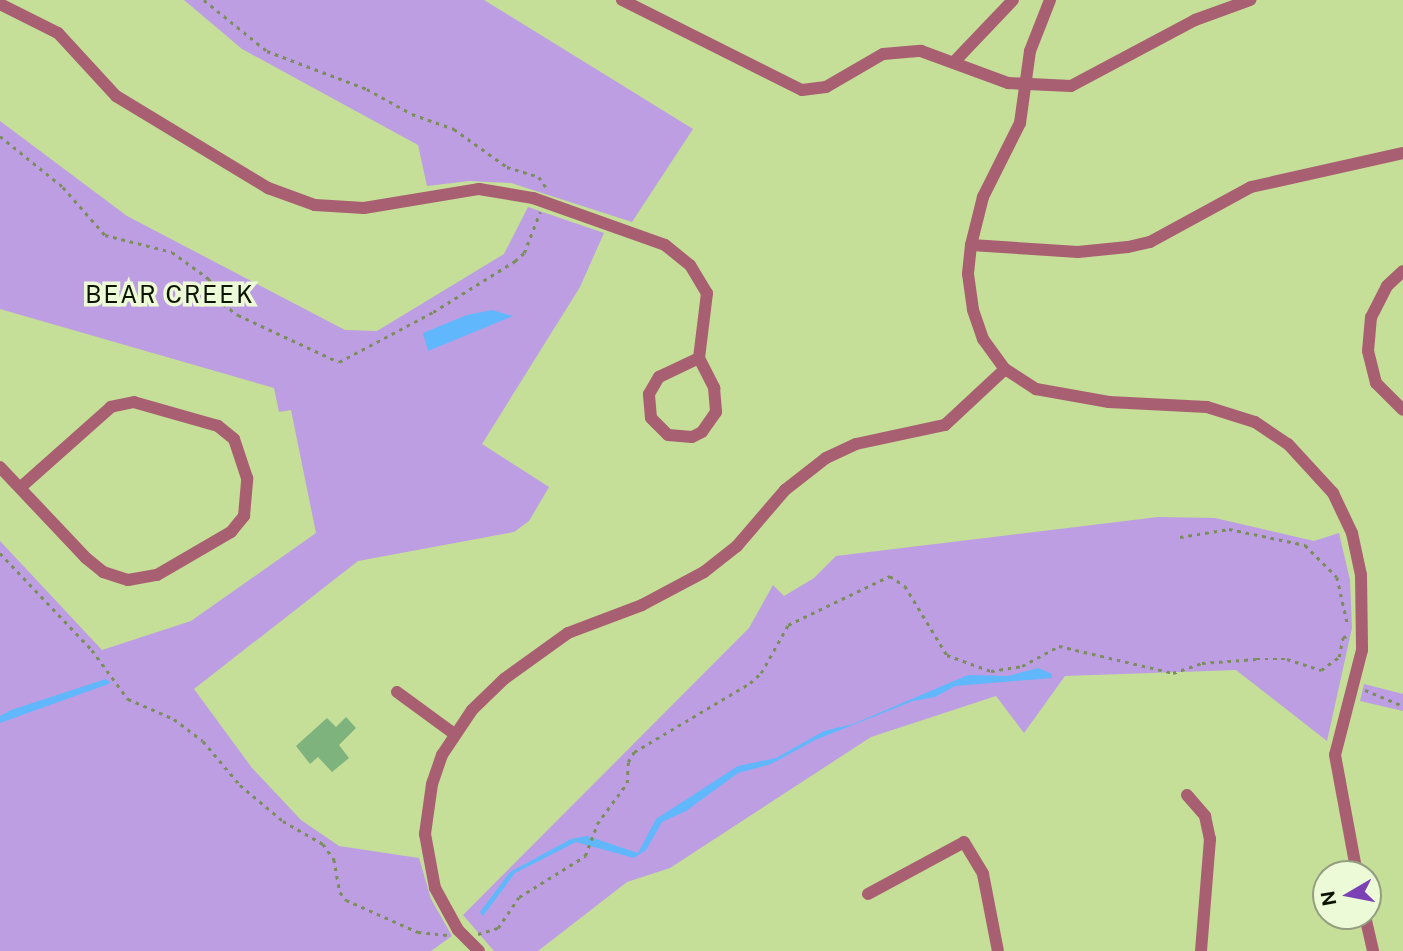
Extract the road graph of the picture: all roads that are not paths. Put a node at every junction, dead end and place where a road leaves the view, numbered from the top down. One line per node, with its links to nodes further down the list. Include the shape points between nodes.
1 (622, 0): 6 (street, via 802,90 826,87 883,54 921,51)
2 (1013, 0): 6 (street)
3 (1049, 0): 7 (street, via 1030,51)
4 (1250, 0): 7 (street, via 1195,20 1071,86)
5 (0, 4): 11 (street, via 58,33 116,96 268,188 315,205 364,208 479,189 533,198 665,245 690,265 707,293)
6 (955, 61): 7 (street)
7 (1027, 86): 9 (street, via 1020,123 984,197)
8 (1403, 153): 9 (street, via 1251,187 1150,242 1128,247 1041,251)
9 (971, 245): 12 (street, via 968,274 973,310 983,339)
10 (1403, 271): 13 (street, via 1387,286 1371,317 1367,351 1376,383)
11 (699, 358): 11 (street, via 659,377 649,394 651,418 668,435 692,437 702,432 716,412 714,388)
12 (1005, 369): 17 (street, via 945,425 856,444 826,458 785,490 737,547 704,572 642,605 568,633 503,679); 19 (street, via 1036,390 1062,396 1207,407 1255,422 1289,444 1333,493 1352,533 1361,575 1360,660 1335,755)
13 (1403, 410)
14 (0, 467): 15 (street)
15 (21, 487): 15 (street, via 86,558 103,572 128,580 156,575 231,532 244,516 247,499 245,467 234,439 218,426 134,402 111,407)
16 (397, 692): 17 (street)
17 (453, 733): 22 (street, via 432,784 425,834 435,888 461,934)
18 (1188, 795): 24 (street, via 1205,816 1210,838)
19 (1354, 860)
20 (868, 894): 23 (street, via 964,842 983,874)
21 (1369, 930): 25 (street)
22 (479, 951)
23 (998, 951)
24 (1201, 951)
25 (1373, 951)

